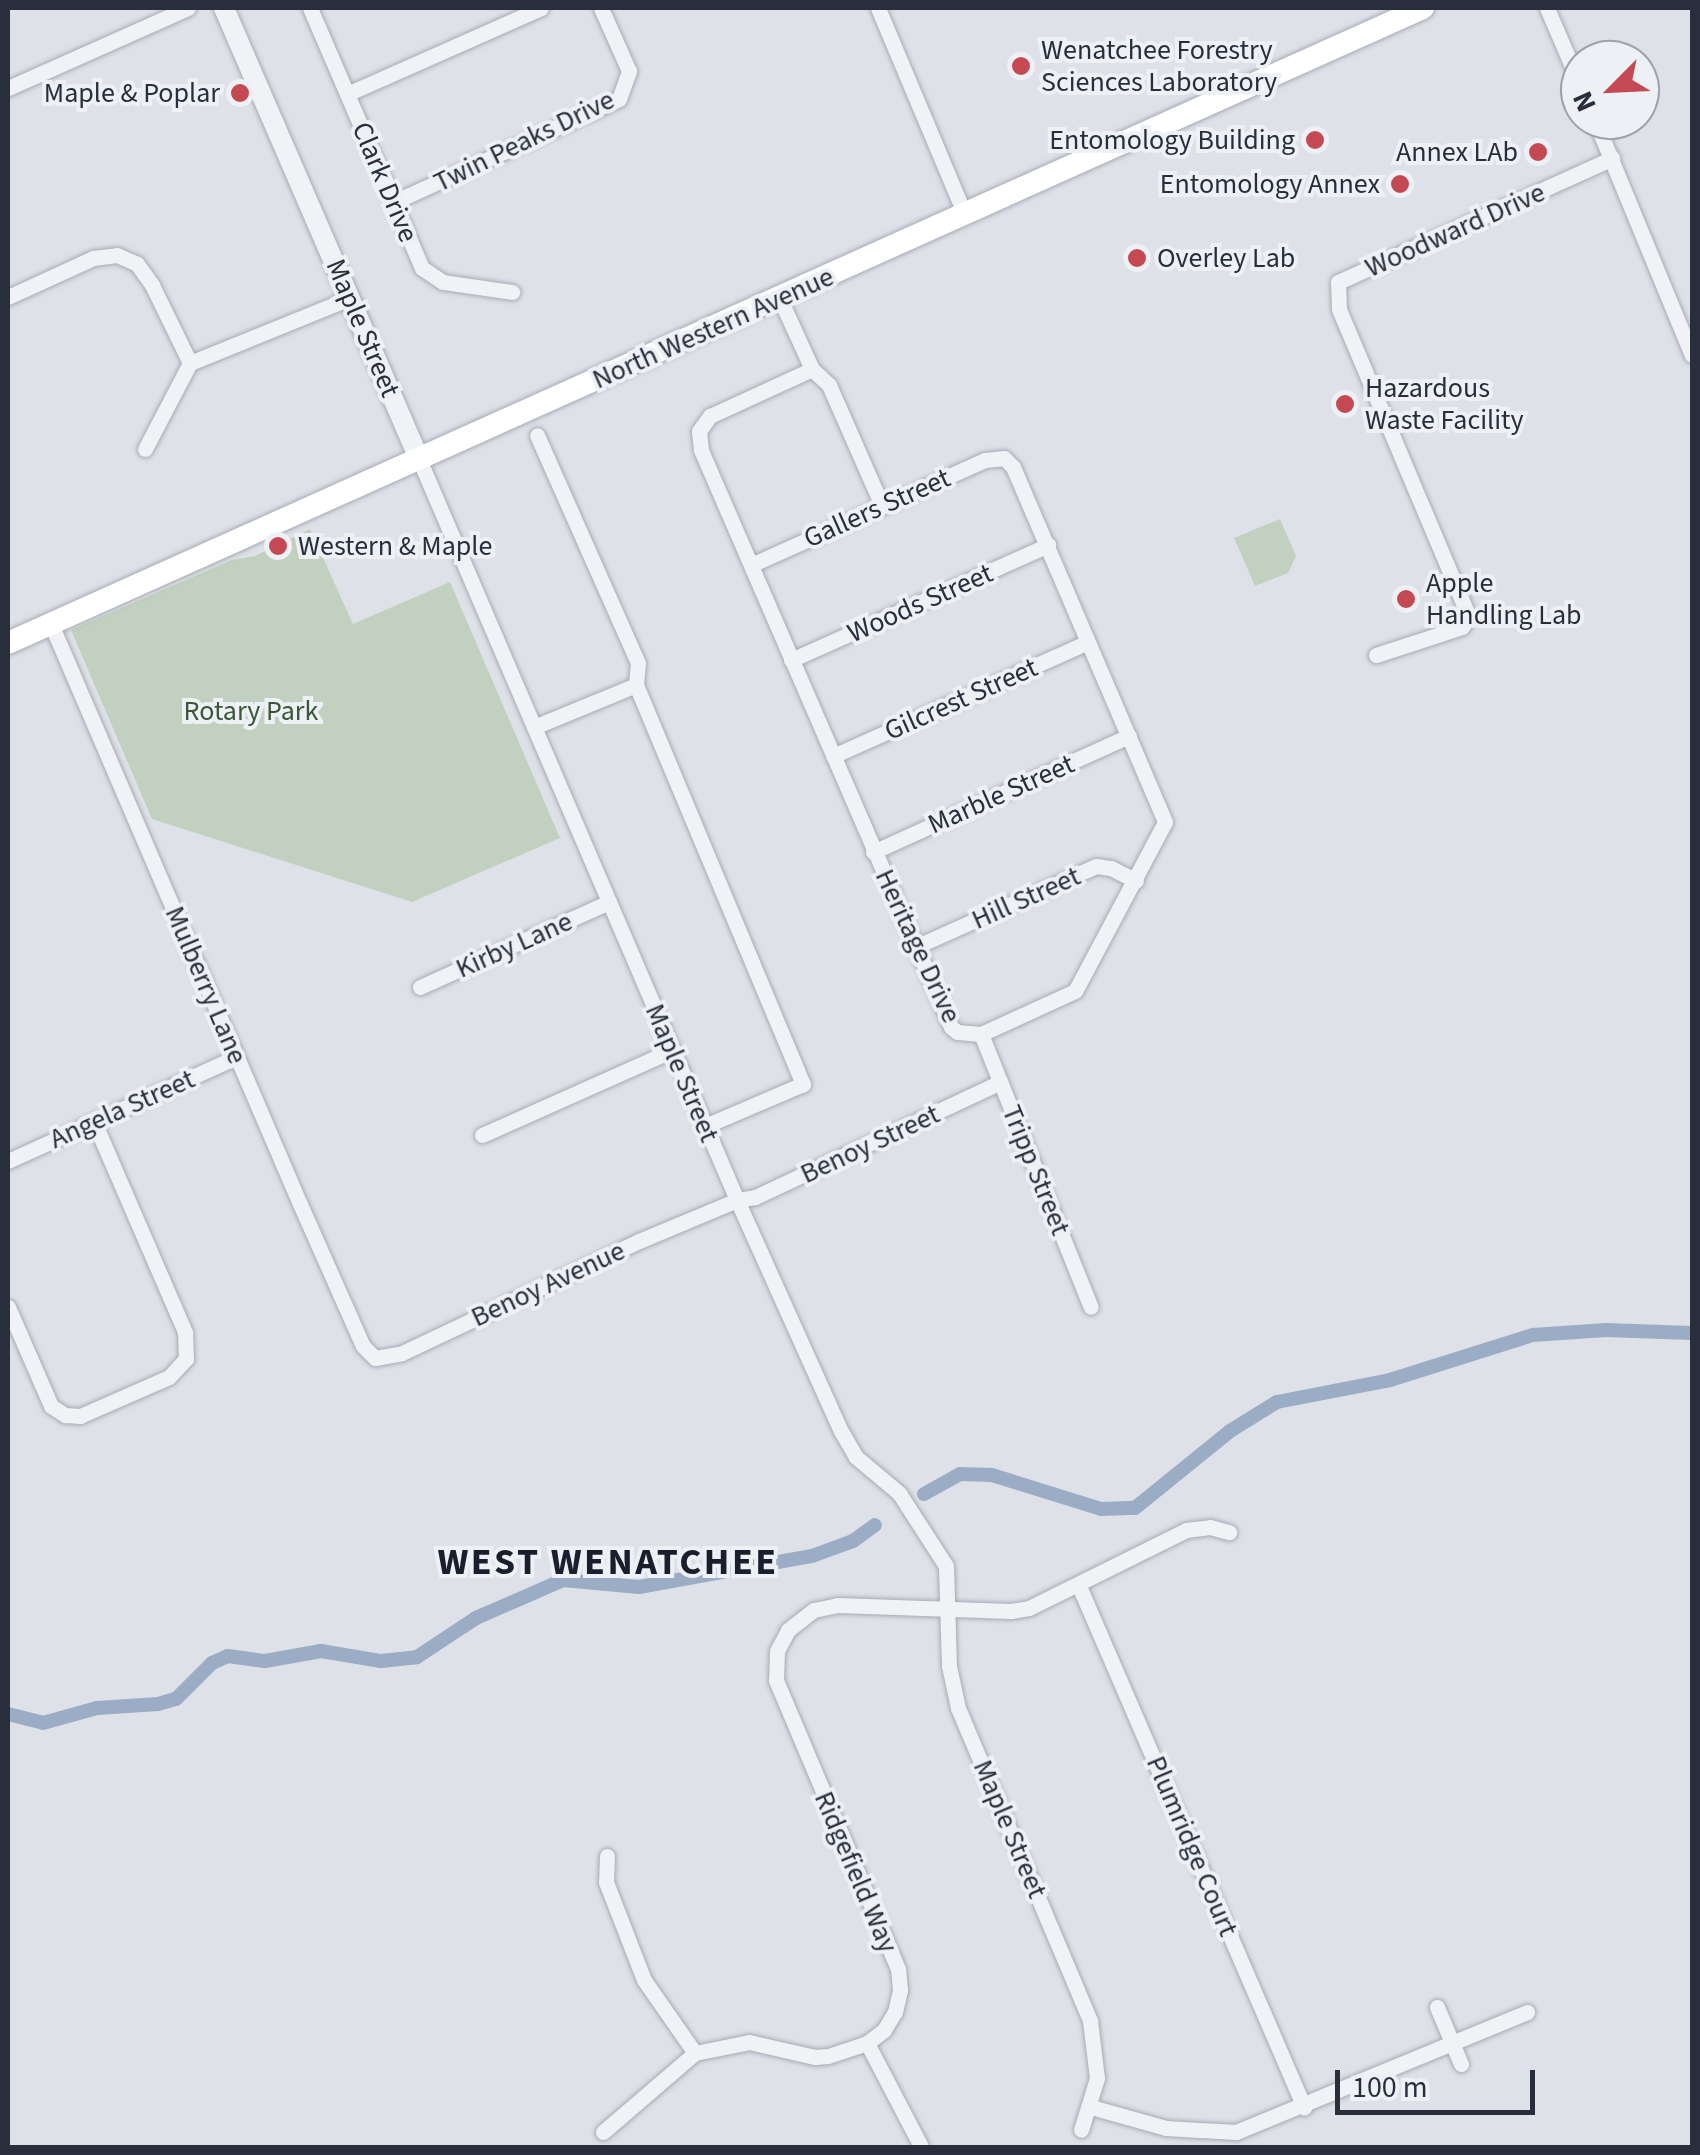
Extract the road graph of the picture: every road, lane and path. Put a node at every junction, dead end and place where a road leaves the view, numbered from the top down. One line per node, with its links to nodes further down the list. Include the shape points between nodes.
1 (188, 8): 11 (street)
2 (224, 8): 19 (street, Maple Street)
3 (310, 8): 12 (street, Clark Drive)
4 (540, 8): 12 (street)
5 (601, 8): 15 (street, Twin Peaks Drive, via 630,71 620,99)
6 (878, 8): 16 (street)
7 (1442, 8): 9 (main road, North Western Avenue)
8 (1546, 8): 10 (street)
9 (1421, 10): 16 (main road, North Western Avenue)
10 (1560, 40)
11 (8, 88)
12 (347, 94): 15 (street, Clark Drive)
13 (1604, 140): 14 (street)
14 (1612, 158): 21 (street); 34 (street, Woodward Drive, via 1338,282 1339,309 1469,617 1462,626)
15 (394, 202): 17 (street, Clark Drive, via 422,268 434,279)
16 (965, 215): 20 (main road, North Western Avenue)
17 (512, 292)
18 (8, 297): 22 (street, via 93,258 117,256 137,264 152,285)
19 (350, 298): 22 (street); 27 (street, Maple Street)
20 (780, 299): 23 (street); 27 (main road, North Western Avenue)
21 (1692, 356)
22 (190, 363): 25 (street)
23 (812, 369): 28 (street, via 829,384); 30 (street, Heritage Drive, via 710,416 698,430)
24 (536, 435): 36 (street, via 638,663)
25 (145, 449)
26 (1004, 458): 28 (street, Gallers Street, via 985,460); 29 (street, Heritage Drive, via 1017,472)
27 (419, 459): 31 (main road, North Western Avenue); 37 (street, Maple Street)
28 (882, 506): 30 (street, Gallers Street)
29 (1048, 546): 32 (street, Heritage Drive); 35 (street, Woods Street)
30 (751, 565): 35 (street, Heritage Drive)
31 (51, 624): 33 (main road, North Western Avenue); 47 (street, Mulberry Lane)
32 (1088, 642): 38 (street, Heritage Drive); 39 (street, Gilcrest Street)
33 (8, 643)
34 (1376, 655)
35 (791, 660): 39 (street, Heritage Drive)
36 (636, 686): 37 (street); 50 (street, via 802,1084)
37 (534, 727): 42 (street, Maple Street)
38 (1129, 736): 40 (street, Marble Street); 41 (street, Heritage Drive, via 1165,822)
39 (833, 756): 40 (street, Heritage Drive)
40 (873, 852): 43 (street, Heritage Drive)
41 (1136, 882): 43 (street, Hill Street, via 1096,866); 45 (street, Heritage Drive, via 1075,991)
42 (609, 902): 44 (street, Kirby Lane); 46 (street, Maple Street)
43 (915, 947): 45 (street, Heritage Drive, via 950,1027)
44 (420, 987)
45 (981, 1034): 48 (street, Tripp Street)
46 (672, 1050): 50 (street, Maple Street); 51 (street)
47 (236, 1057): 49 (street, Angela Street); 56 (street, Mulberry Lane)
48 (1000, 1082): 53 (street, Benoy Street); 54 (street, Tripp Street)
49 (94, 1122): 52 (street, Angela Street); 55 (street, via 184,1332 186,1359 169,1377 80,1416 64,1416 50,1406)
50 (705, 1126): 53 (street, Maple Street)
51 (482, 1135)
52 (8, 1161)
53 (737, 1200): 56 (street, Benoy Avenue, via 402,1353 375,1358); 59 (street, Maple Street, via 841,1431 856,1457 899,1494 946,1566)
54 (1091, 1306)
55 (8, 1307)
56 (363, 1346)
57 (1229, 1532): 58 (street, Ridgefield Way, via 1186,1530)
58 (1079, 1586): 59 (street, Ridgefield Way, via 1011,1612); 68 (street, Plumridge Court)
59 (950, 1609): 63 (street, Ridgefield Way, via 814,1610 788,1630 777,1650 783,1704 898,1968 895,2012); 67 (street, Maple Street, via 949,1666 958,1708 1090,2021 1096,2078)
60 (607, 1856): 65 (street, via 606,1882 644,1980)
61 (1437, 2007): 64 (street)
62 (1528, 2012): 64 (street)
63 (868, 2043): 65 (street, via 815,2057 749,2042); 71 (street)
64 (1453, 2044): 66 (street); 68 (street)
65 (694, 2053): 70 (street)
66 (1462, 2064)
67 (1091, 2107): 68 (street, via 1166,2128 1220,2133); 69 (street, Maple Street)
68 (1304, 2107)
69 (1081, 2130)
70 (604, 2132)
71 (922, 2148)

